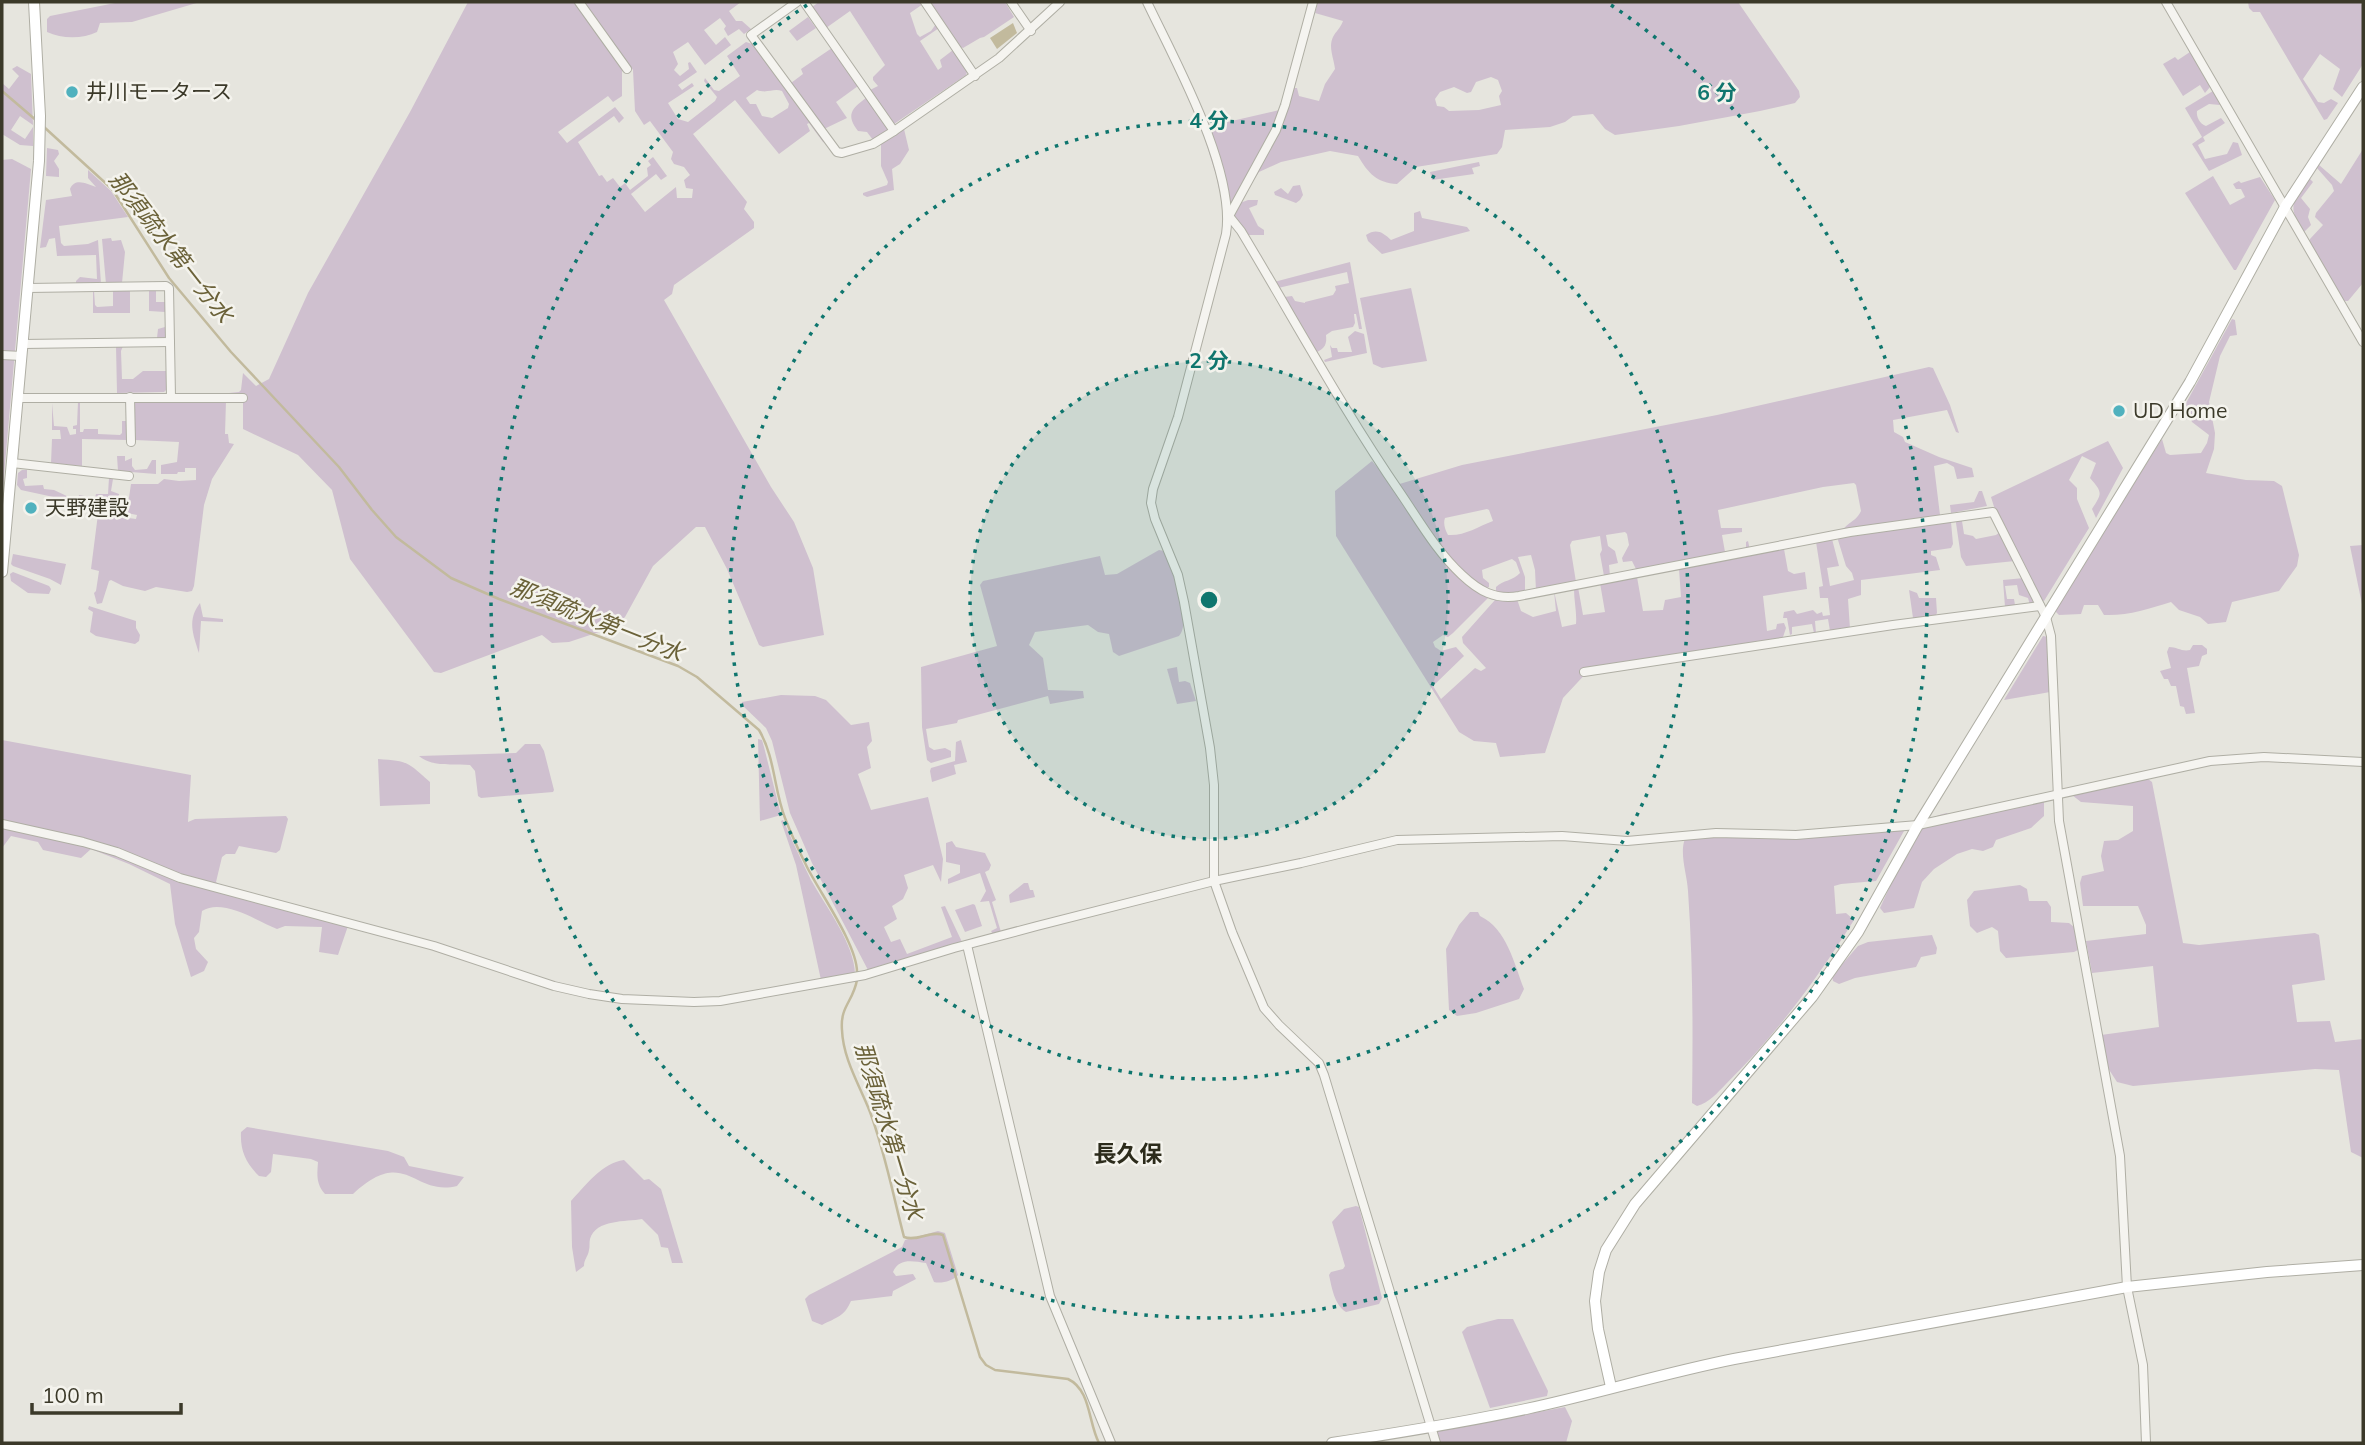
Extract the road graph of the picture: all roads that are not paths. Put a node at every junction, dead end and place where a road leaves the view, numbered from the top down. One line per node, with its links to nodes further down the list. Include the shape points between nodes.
1 (34, 2): 18 (street, via 40,127)
2 (579, 2): 12 (street)
3 (797, 2): 15 (street, via 751,34 836,152 873,144)
4 (804, 2): 15 (street)
5 (925, 2): 13 (street)
6 (1012, 2): 11 (street)
7 (1060, 2): 11 (street)
8 (1147, 2): 17 (street, via 1197,108 1214,153)
9 (1313, 2): 17 (street, via 1276,130)
10 (2166, 2): 16 (street)
11 (1031, 31): 13 (street)
12 (626, 69)
13 (975, 76): 15 (street)
14 (2363, 87): 16 (street)
15 (894, 131)
16 (2285, 207): 20 (street); 34 (street, via 2190,382)
17 (1229, 216): 33 (street, via 1371,451 1444,556 1488,593 1504,598 1987,511 1993,512); 40 (street, via 1152,503 1178,575 1210,748)
18 (28, 288): 19 (street, via 166,286); 21 (street)
19 (170, 342): 21 (street); 25 (street)
20 (2363, 342)
21 (23, 344): 23 (street)
22 (2, 355): 23 (street)
23 (22, 356): 26 (street)
24 (131, 397): 25 (street); 26 (street); 28 (street)
25 (171, 397): 27 (street)
26 (18, 398): 29 (street)
27 (243, 398)
28 (131, 442)
29 (12, 463): 30 (street); 31 (street)
30 (129, 477)
31 (4, 535): 32 (street)
32 (2, 572)
33 (2040, 606): 34 (street); 35 (street)
34 (2046, 617): 37 (street, via 2051,636); 39 (street)
35 (1584, 672)
36 (2363, 762): 37 (street, via 2238,758)
37 (2056, 794): 39 (street); 43 (street, via 2120,1156)
38 (2, 824): 41 (street, via 83,842 180,878 434,946 589,995 720,1001 865,975)
39 (1918, 825): 40 (street, via 1627,841 1562,836 1397,840); 44 (street, via 1836,965 1635,1204 1606,1250 1595,1301)
40 (1214, 881): 41 (street); 45 (street, via 1264,1008 1319,1063 1324,1075)
41 (967, 945): 46 (street, via 1050,1296)
42 (2363, 1265): 43 (street)
43 (2127, 1287): 44 (street, via 1734,1359); 49 (street, via 2143,1365)
44 (1611, 1387): 45 (street)
45 (1430, 1428): 47 (street); 48 (street)
46 (1111, 1443)
47 (1332, 1443)
48 (1436, 1443)
49 (2146, 1443)

